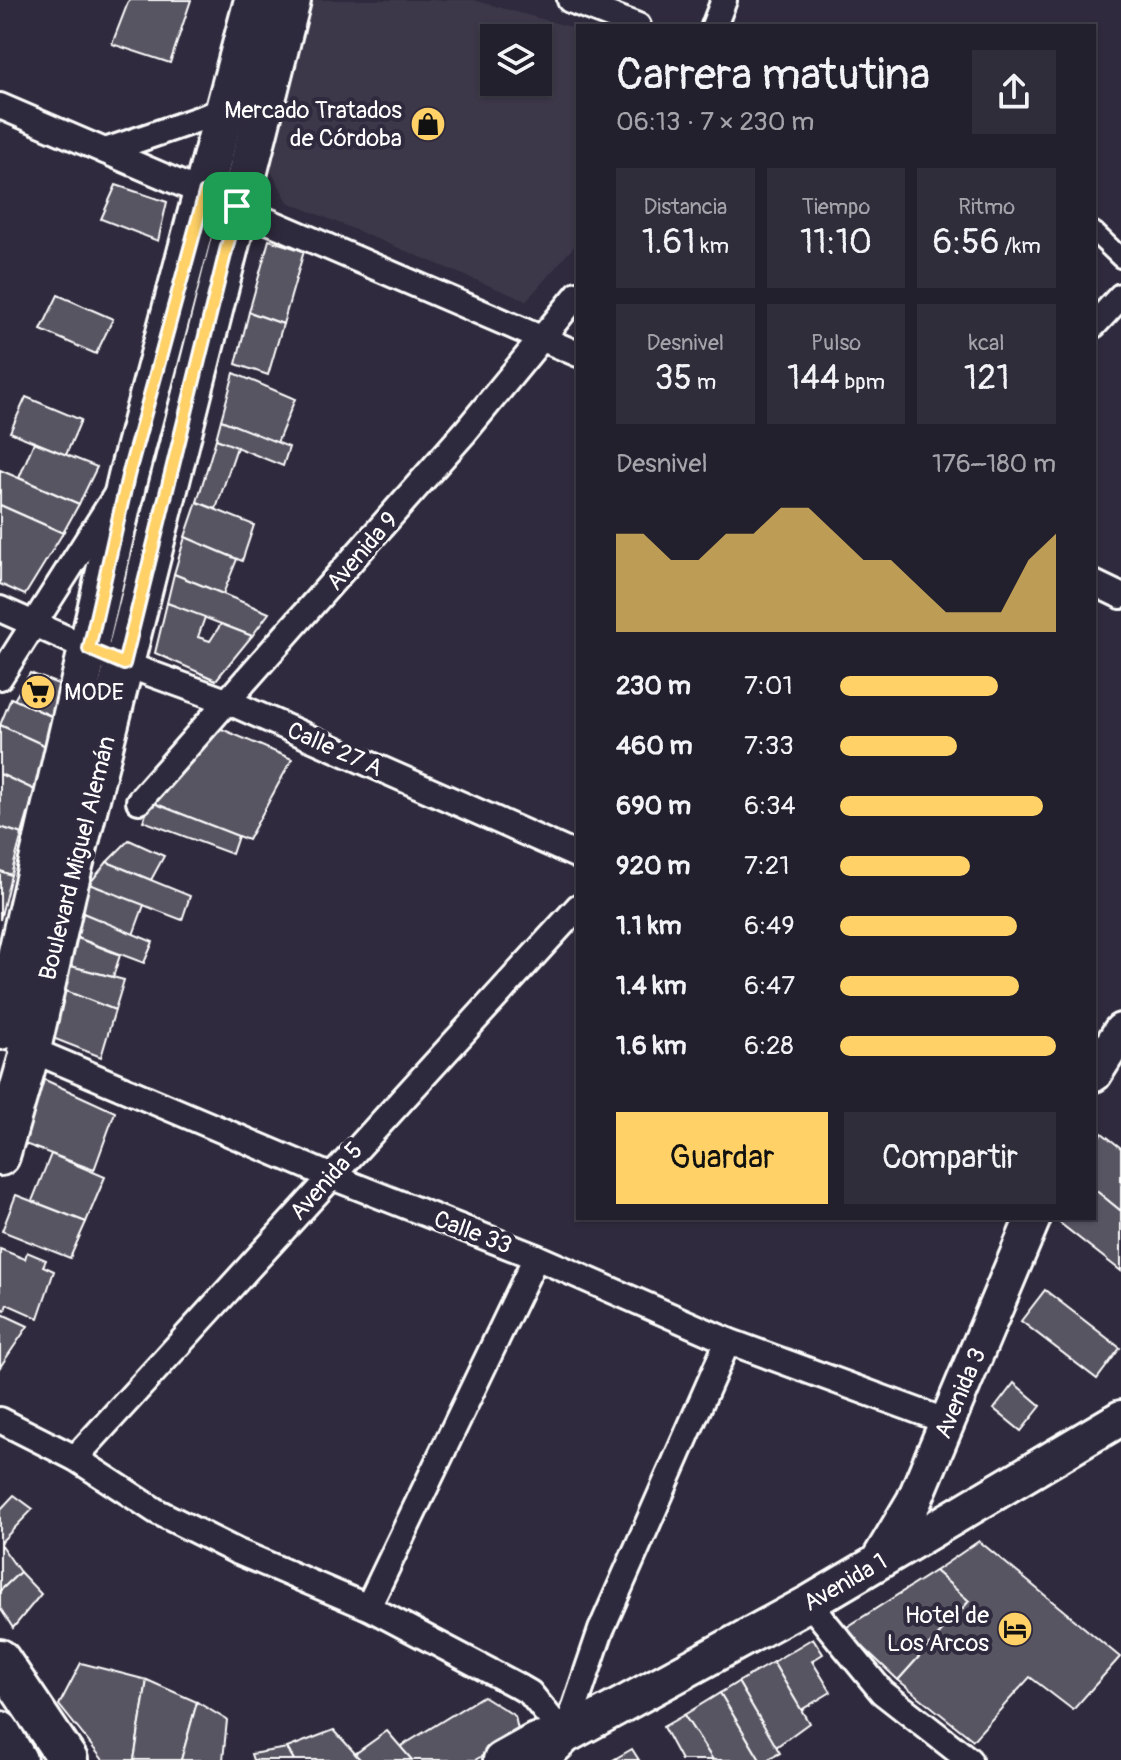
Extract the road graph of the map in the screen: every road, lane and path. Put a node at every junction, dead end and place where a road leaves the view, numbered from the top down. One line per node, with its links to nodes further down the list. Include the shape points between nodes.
1 (254, 0): 8 (main road, Boulevard Miguel Alemán)
2 (291, 0): 10 (main road, Boulevard Miguel Alemán)
3 (570, 0): 5 (street)
4 (724, 0): 6 (street)
5 (633, 24)
6 (715, 24)
7 (0, 106): 9 (street)
8 (225, 110): 9 (street); 10 (main road, Boulevard Miguel Alemán)
9 (105, 151): 10 (street)
10 (221, 200): 16 (street); 18 (main road, Boulevard Miguel Alemán); 24 (main road, Boulevard Miguel Alemán)
11 (1096, 234): 12 (street)
12 (1121, 258)
13 (576, 296): 16 (street, Avenida 9)
14 (1121, 296): 15 (street)
15 (1096, 323)
16 (541, 340): 17 (street); 26 (street, Avenida 9)
17 (576, 353)
18 (128, 476): 22 (street); 23 (main road, Boulevard Miguel Alemán)
19 (1096, 584): 20 (street)
20 (1121, 596)
21 (0, 609): 22 (street)
22 (32, 622): 23 (street); 25 (street)
23 (89, 649): 24 (street, Calle 27 A); 31 (main road, Boulevard Miguel Alemán)
24 (124, 664): 26 (street, Calle 27 A); 31 (main road, Boulevard Miguel Alemán)
25 (0, 677)
26 (229, 702): 27 (street, Avenida 9); 28 (street, Calle 27 A)
27 (139, 801)
28 (576, 855)
29 (576, 909): 34 (street, Avenida 5)
30 (1121, 1031): 32 (main road)
31 (10, 1038): 33 (main road, Boulevard Miguel Alemán); 34 (street, Calle 33)
32 (1096, 1071)
33 (0, 1156)
34 (330, 1176): 36 (street, Calle 33); 41 (street, Avenida 5)
35 (1032, 1220): 40 (main road, Avenida 3)
36 (536, 1257): 37 (street, Calle 33); 44 (street)
37 (728, 1341): 40 (street, Calle 33); 47 (street, via 601,1630)
38 (1121, 1418): 42 (main road, Avenida 1)
39 (0, 1420): 41 (street)
40 (948, 1422): 42 (main road, Avenida 3, via 914,1501)
41 (75, 1458): 44 (street, via 156,1511)
42 (877, 1564): 43 (main road, Avenida 1)
43 (809, 1603): 47 (main road, Avenida 1); 52 (street, via 882,1692)
44 (368, 1607): 47 (street, via 530,1693)
45 (0, 1659): 49 (main road)
46 (0, 1731): 48 (main road)
47 (565, 1736): 50 (main road, via 535,1741); 51 (main road)
48 (17, 1760)
49 (68, 1760)
50 (501, 1760)
51 (540, 1760)
52 (969, 1760)

